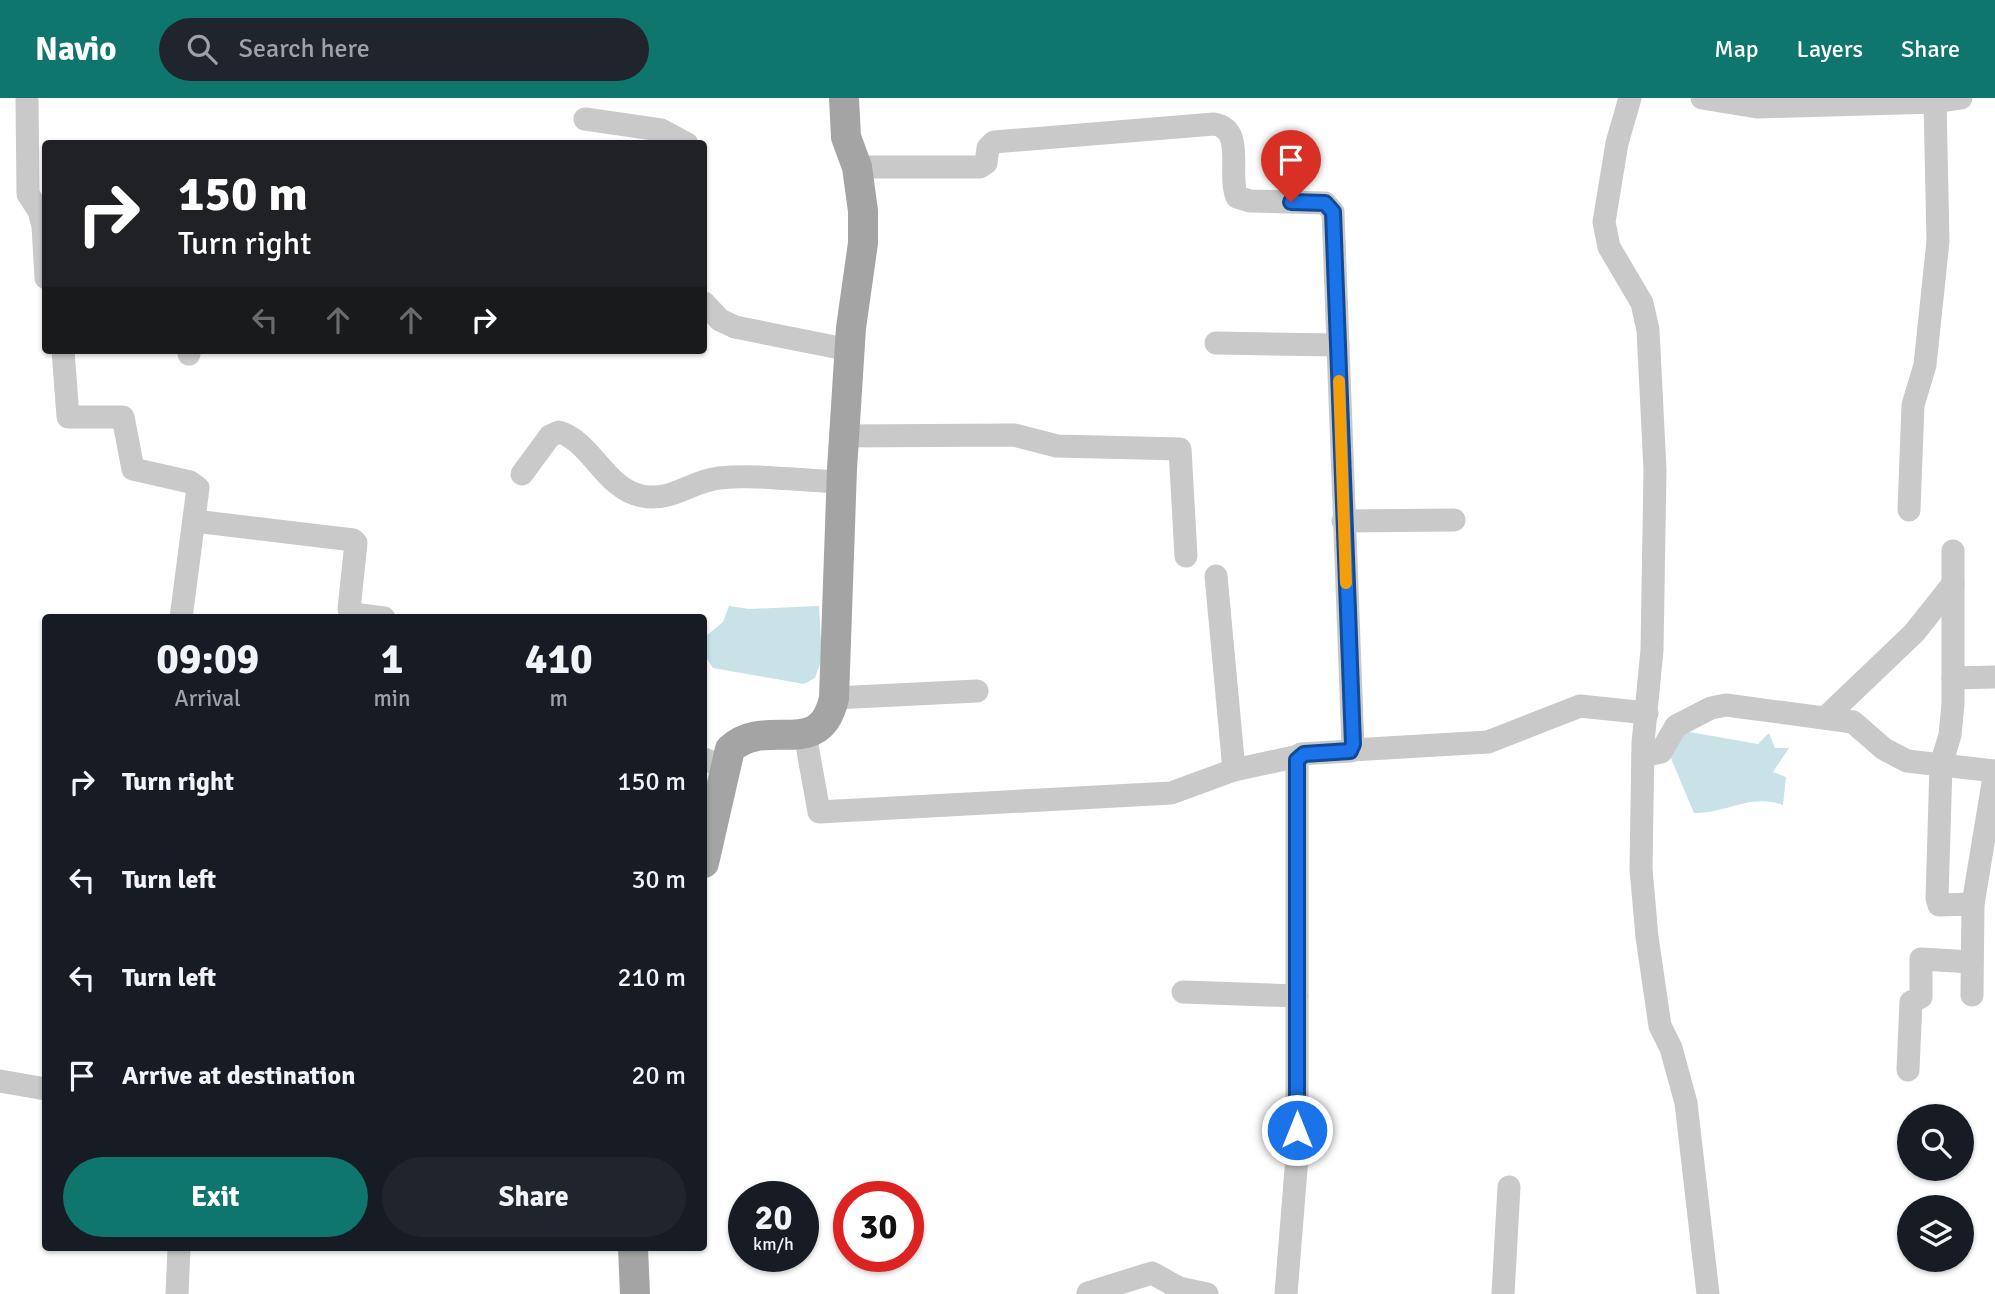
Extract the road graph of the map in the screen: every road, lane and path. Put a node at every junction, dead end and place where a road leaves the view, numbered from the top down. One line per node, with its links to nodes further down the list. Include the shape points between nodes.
1 (27, 98): 10 (street, via 28,194)
2 (844, 98): 9 (main road, via 846,136)
3 (1630, 98): 33 (street, via 1604,222 1609,247 1642,303 1648,330 1656,470)
4 (1702, 98): 6 (street, via 1757,107)
5 (1961, 98): 6 (street)
6 (1935, 102): 19 (street, via 1938,242 1925,365 1913,405)
7 (585, 119): 8 (street, via 661,130)
8 (680, 140)
9 (857, 167): 13 (street, via 980,167 986,163 989,145 1001,141 1202,124 1225,127 1232,136 1237,197 1330,206); 14 (main road, via 863,243)
10 (42, 211)
11 (707, 306): 14 (street, via 735,327)
12 (1216, 343): 13 (street)
13 (1338, 345): 22 (street)
14 (850, 350): 16 (main road)
15 (63, 354): 21 (street, via 68,417 122,417 132,469 196,486)
16 (844, 436): 18 (main road); 24 (street, via 1014,435 1056,446 1180,449)
17 (522, 474): 18 (street, via 550,436 559,432 568,435 613,481 642,496 676,495 720,478)
18 (842, 482): 32 (main road)
19 (1909, 510)
20 (1454, 520): 22 (street)
21 (194, 521): 27 (street); 28 (street, via 353,541 349,609)
22 (1343, 521): 36 (street)
23 (1953, 551): 26 (street)
24 (1186, 556)
25 (1216, 576): 41 (street)
26 (1953, 584): 30 (street); 34 (street, via 1914,633)
27 (182, 614)
28 (353, 614)
29 (1995, 677): 30 (street)
30 (1953, 678): 40 (street, via 1950,735)
31 (977, 691): 32 (street)
32 (834, 698): 35 (main road, via 826,722)
33 (1647, 713): 36 (street, via 1580,706 1488,742); 38 (street)
34 (1825, 718): 38 (street, via 1719,705 1676,726 1661,752); 40 (street, via 1857,724 1907,761)
35 (805, 734): 39 (main road, via 744,740); 41 (street, via 820,812 1171,793)
36 (1352, 750): 37 (street)
37 (1298, 756): 41 (street); 48 (street)
38 (1643, 756): 61 (street, via 1641,869 1647,937 1661,1026 1686,1103)
39 (714, 763): 43 (main road)
40 (1941, 765): 42 (street); 44 (street, via 1938,902)
41 (1234, 770)
42 (1995, 771): 44 (street)
43 (707, 833)
44 (1973, 904): 45 (street)
45 (1972, 962): 47 (street); 49 (street, via 1920,959 1922,998 1911,1002)
46 (1183, 992): 48 (street)
47 (1972, 995)
48 (1297, 996): 59 (street, via 1297,1157)
49 (1908, 1070)
50 (0, 1081): 51 (street)
51 (42, 1088)
52 (1509, 1187): 60 (street)
53 (179, 1251): 56 (street)
54 (633, 1251): 57 (main road)
55 (1088, 1293): 58 (street, via 1152,1273 1179,1288)
56 (177, 1294)
57 (635, 1294)
58 (1207, 1294)
59 (1286, 1294)
60 (1503, 1294)
61 (1708, 1294)

